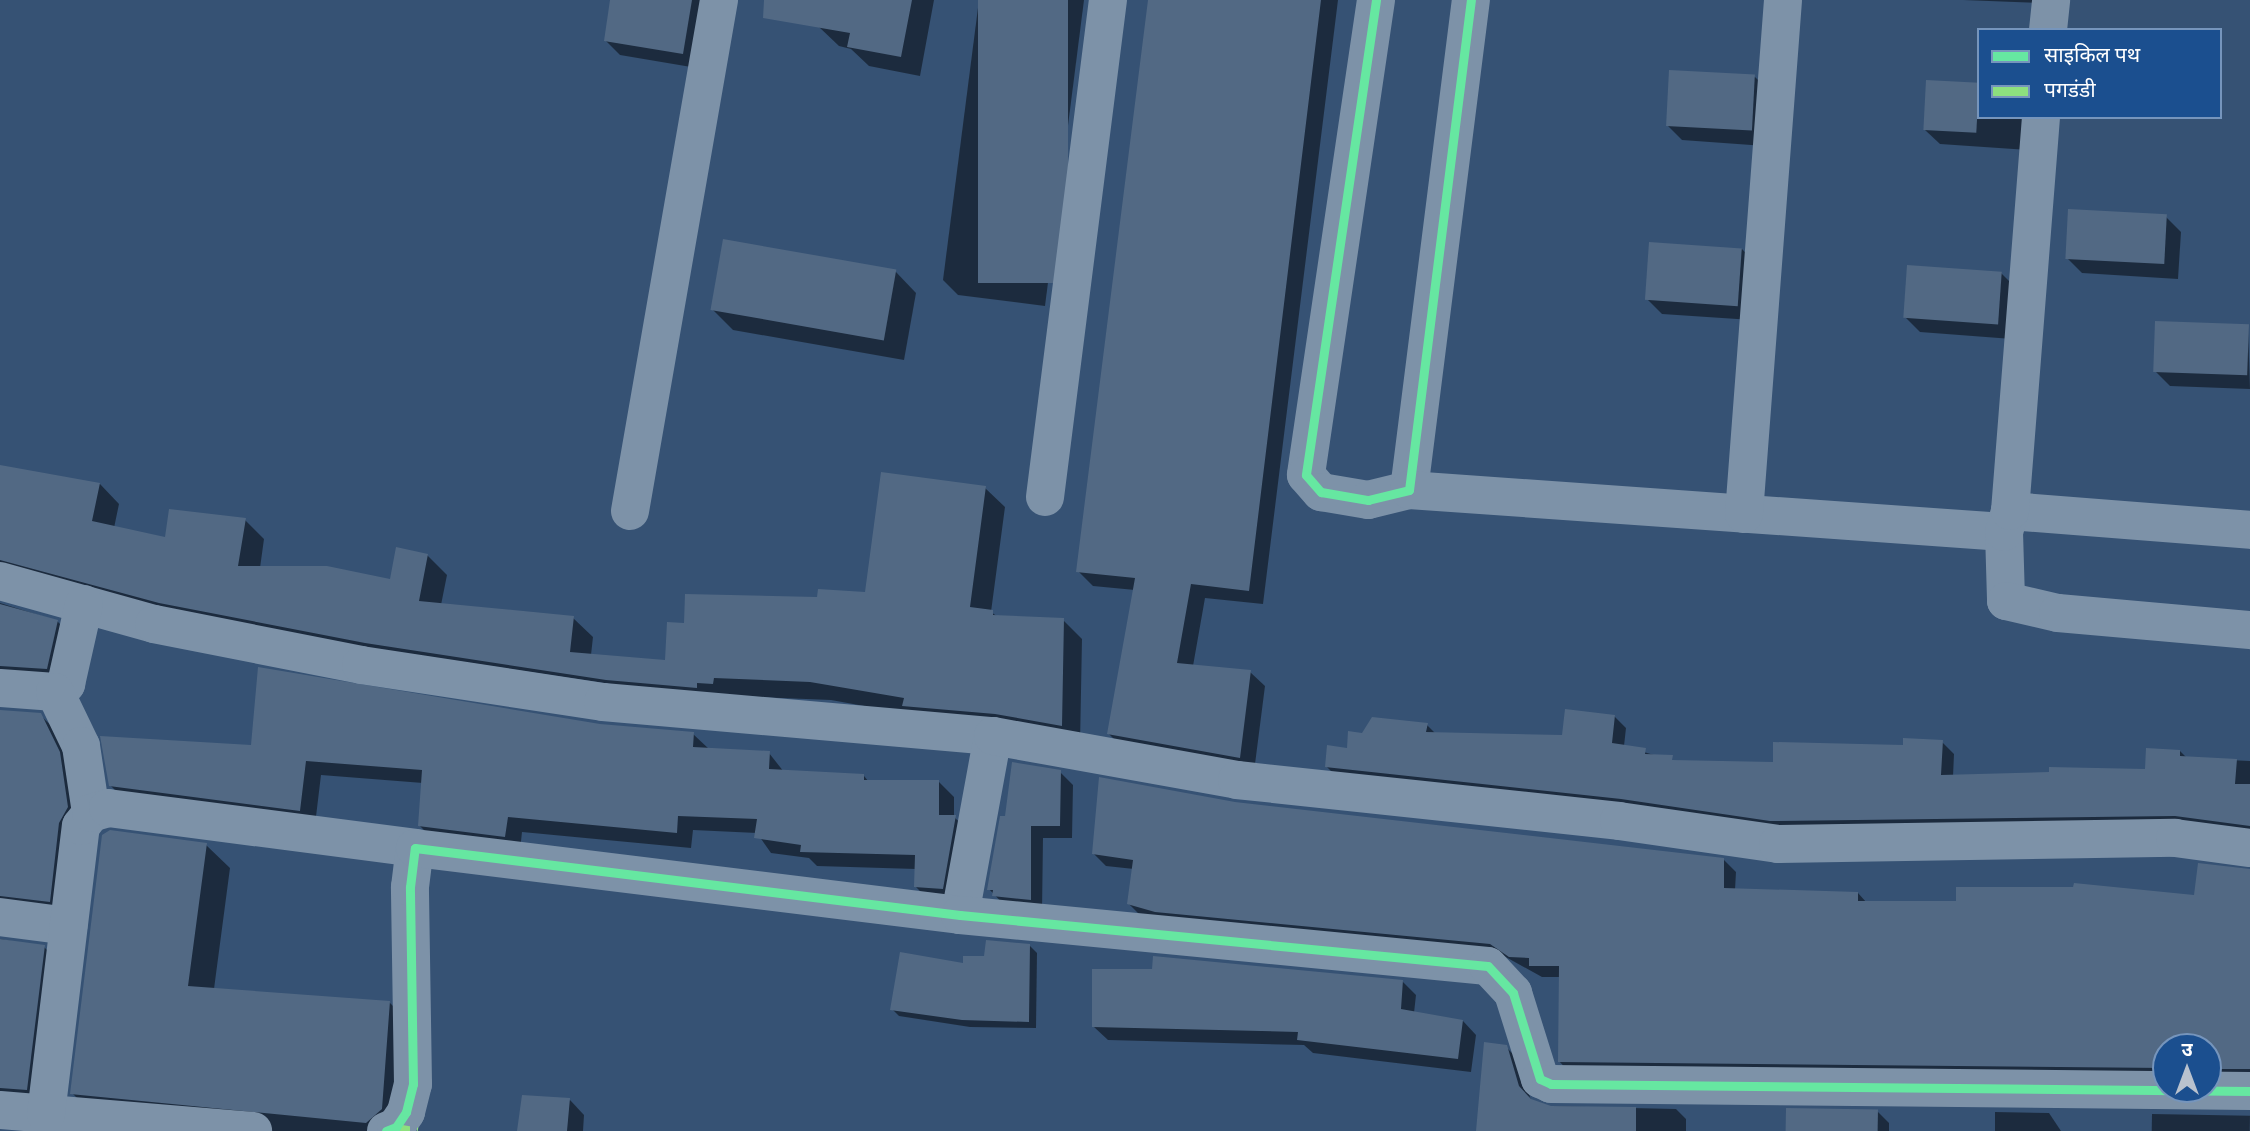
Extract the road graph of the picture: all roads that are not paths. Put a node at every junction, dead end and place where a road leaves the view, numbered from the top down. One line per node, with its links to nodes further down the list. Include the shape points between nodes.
1 (719, 0): 11 (street)
2 (1108, 0): 10 (street)
3 (1376, 0): 9 (street, via 1306,475 1321,492 1368,500)
4 (1471, 0): 9 (street)
5 (1783, 0): 12 (street)
6 (2051, 0): 7 (street)
7 (2048, 28)
8 (2041, 119): 13 (street)
9 (1409, 489): 12 (street)
10 (1045, 497)
11 (630, 511)
12 (1744, 514): 13 (street)
13 (2007, 522): 14 (street); 17 (street, via 2006,601 2058,612)
14 (2250, 530)
15 (0, 581): 16 (street)
16 (84, 604): 19 (street, via 66,684); 20 (street, via 154,624 361,665 603,702)
17 (2250, 630)
18 (0, 688): 19 (street)
19 (55, 692): 21 (street, via 81,746)
20 (993, 736): 23 (street, via 1237,780 1619,821 1778,844 2175,838); 24 (street)
21 (90, 813): 22 (street, via 108,808); 26 (street, via 81,826)
22 (415, 848): 24 (street); 31 (street, via 410,887 413,1084 406,1112 396,1127)
23 (2250, 848)
24 (960, 915): 27 (street, via 1488,965 1513,993 1540,1079 1551,1084)
25 (0, 917): 26 (street)
26 (68, 926): 29 (street)
27 (2250, 1091)
28 (0, 1110): 29 (street)
29 (46, 1114): 30 (street)
30 (253, 1131)
31 (386, 1131)

